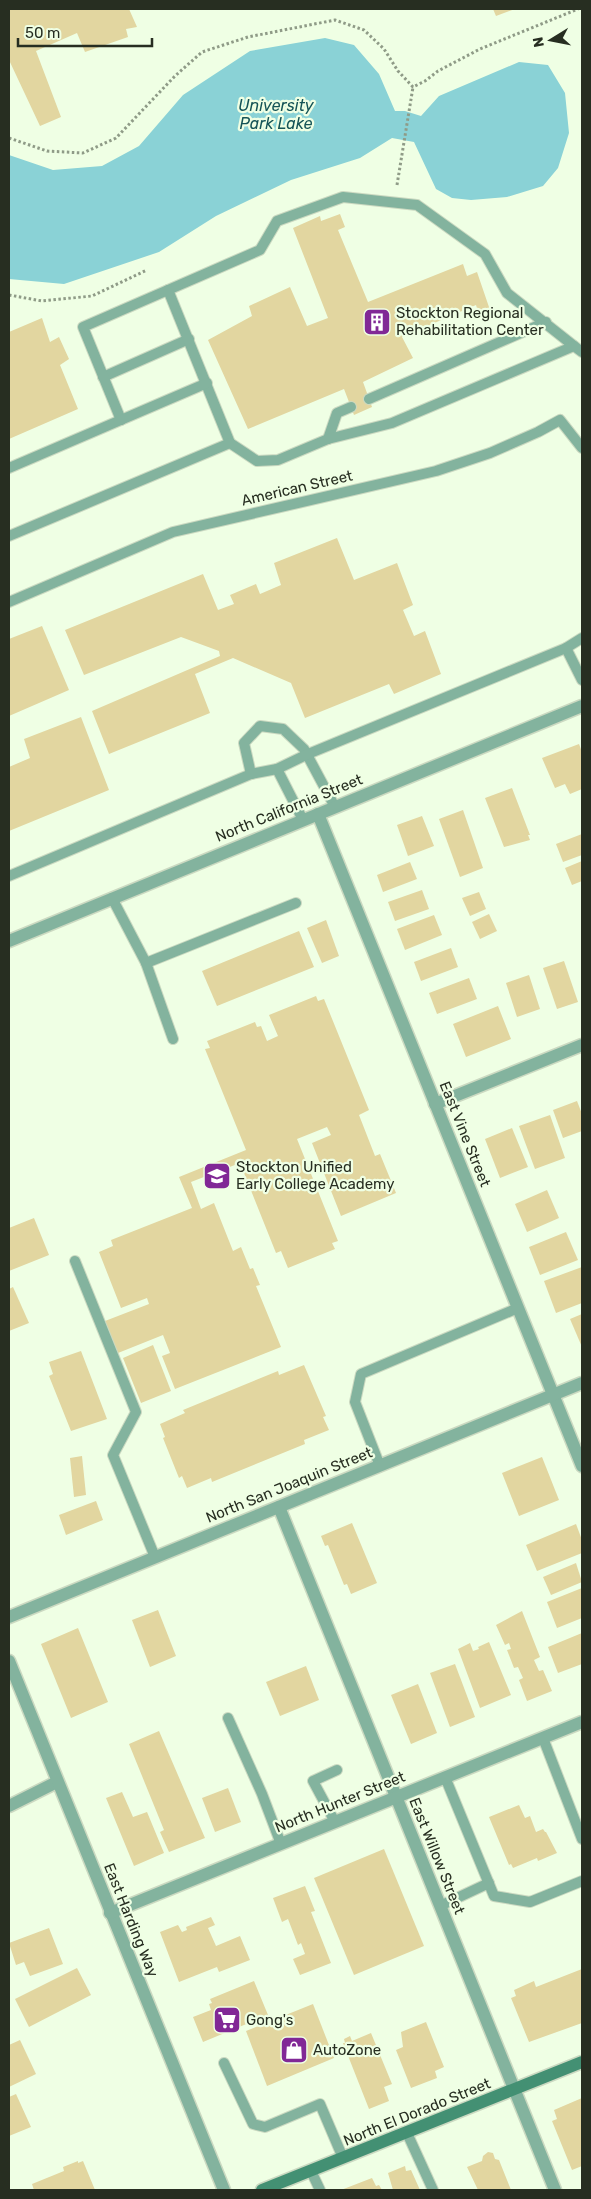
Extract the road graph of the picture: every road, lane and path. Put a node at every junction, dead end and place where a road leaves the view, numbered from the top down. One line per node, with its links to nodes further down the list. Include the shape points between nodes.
1 (578, 9): 2 (path, via 480,48)
2 (413, 87): 3 (path, via 384,49 364,30 335,20 248,37 202,52 116,138 83,153 48,151); 4 (path)
3 (9, 138)
4 (397, 185)
5 (147, 270): 7 (path, via 92,296 42,301)
6 (168, 290): 8 (lane, via 260,250 277,221 342,198 418,205 485,254 507,293); 9 (lane); 11 (lane, via 83,327)
7 (9, 295)
8 (546, 322): 10 (lane); 13 (lane)
9 (189, 339): 11 (lane); 12 (lane)
10 (578, 349): 16 (lane, via 392,424)
11 (103, 377): 15 (lane)
12 (207, 383): 15 (lane); 17 (lane)
13 (369, 399)
14 (351, 407): 16 (lane, via 337,413)
15 (121, 420): 19 (lane)
16 (328, 439): 17 (lane, via 278,460 257,461)
17 (230, 442): 20 (lane)
18 (582, 448): 21 (lane, American Street, via 560,420 490,454 436,471 173,532)
19 (9, 468)
20 (9, 536)
21 (9, 602)
22 (582, 638): 23 (lane)
23 (566, 648): 24 (lane); 26 (lane)
24 (582, 680)
25 (582, 706): 29 (street, North California Street)
26 (308, 754): 27 (lane); 28 (lane, via 283,729 260,726 244,743); 29 (lane)
27 (277, 769): 28 (lane); 31 (lane)
28 (251, 774): 32 (lane)
29 (335, 807): 30 (street, North California Street)
30 (318, 814): 31 (street, North California Street); 39 (street, East Vine Street)
31 (303, 820): 33 (street, North California Street)
32 (9, 876)
33 (112, 898): 35 (street, North California Street); 36 (lane)
34 (296, 902): 36 (lane)
35 (9, 941)
36 (146, 963): 37 (lane)
37 (173, 1039)
38 (582, 1045): 39 (street)
39 (435, 1104): 41 (street, East Vine Street)
40 (75, 1261): 47 (lane, via 136,1412 113,1455)
41 (518, 1308): 43 (street, East Vine Street); 44 (lane, via 361,1374 355,1402)
42 (582, 1383): 43 (street, North San Joaquin Street)
43 (553, 1395): 44 (street, North San Joaquin Street); 45 (street, East Vine Street)
44 (380, 1466): 46 (street, North San Joaquin Street)
45 (582, 1466)
46 (279, 1507): 47 (street, North San Joaquin Street); 56 (street, East Willow Street)
47 (155, 1557): 48 (street, North San Joaquin Street)
48 (9, 1617)
49 (9, 1661): 55 (street, East Harding Way)
50 (228, 1718): 60 (lane)
51 (582, 1722): 52 (street, North Hunter Street)
52 (543, 1738): 54 (street, North Hunter Street); 59 (lane)
53 (337, 1770): 58 (lane, via 313,1781)
54 (445, 1778): 56 (street, North Hunter Street); 62 (lane)
55 (57, 1782): 57 (street); 64 (street, East Harding Way)
56 (396, 1797): 58 (street, North Hunter Street); 63 (street, East Willow Street)
57 (9, 1806)
58 (335, 1822): 60 (street, North Hunter Street)
59 (582, 1839)
60 (281, 1844): 64 (street, North Hunter Street)
61 (582, 1881): 62 (lane, via 530,1902 494,1896)
62 (489, 1883): 63 (lane)
63 (440, 1906): 67 (street, East Willow Street)
64 (110, 1913): 71 (street, East Harding Way)
65 (582, 2062): 67 (main road, North El Dorado Street)
66 (224, 2063): 69 (lane, via 253,2124 265,2127 320,2104)
67 (514, 2091): 68 (main road, North El Dorado Street); 75 (street, East Willow Street)
68 (407, 2133): 69 (main road, North El Dorado Street); 74 (lane)
69 (343, 2158): 70 (main road, North El Dorado Street)
70 (311, 2171): 72 (main road, North El Dorado Street); 73 (lane)
71 (224, 2190)
72 (262, 2190)
73 (320, 2190)
74 (433, 2190)
75 (555, 2190)

